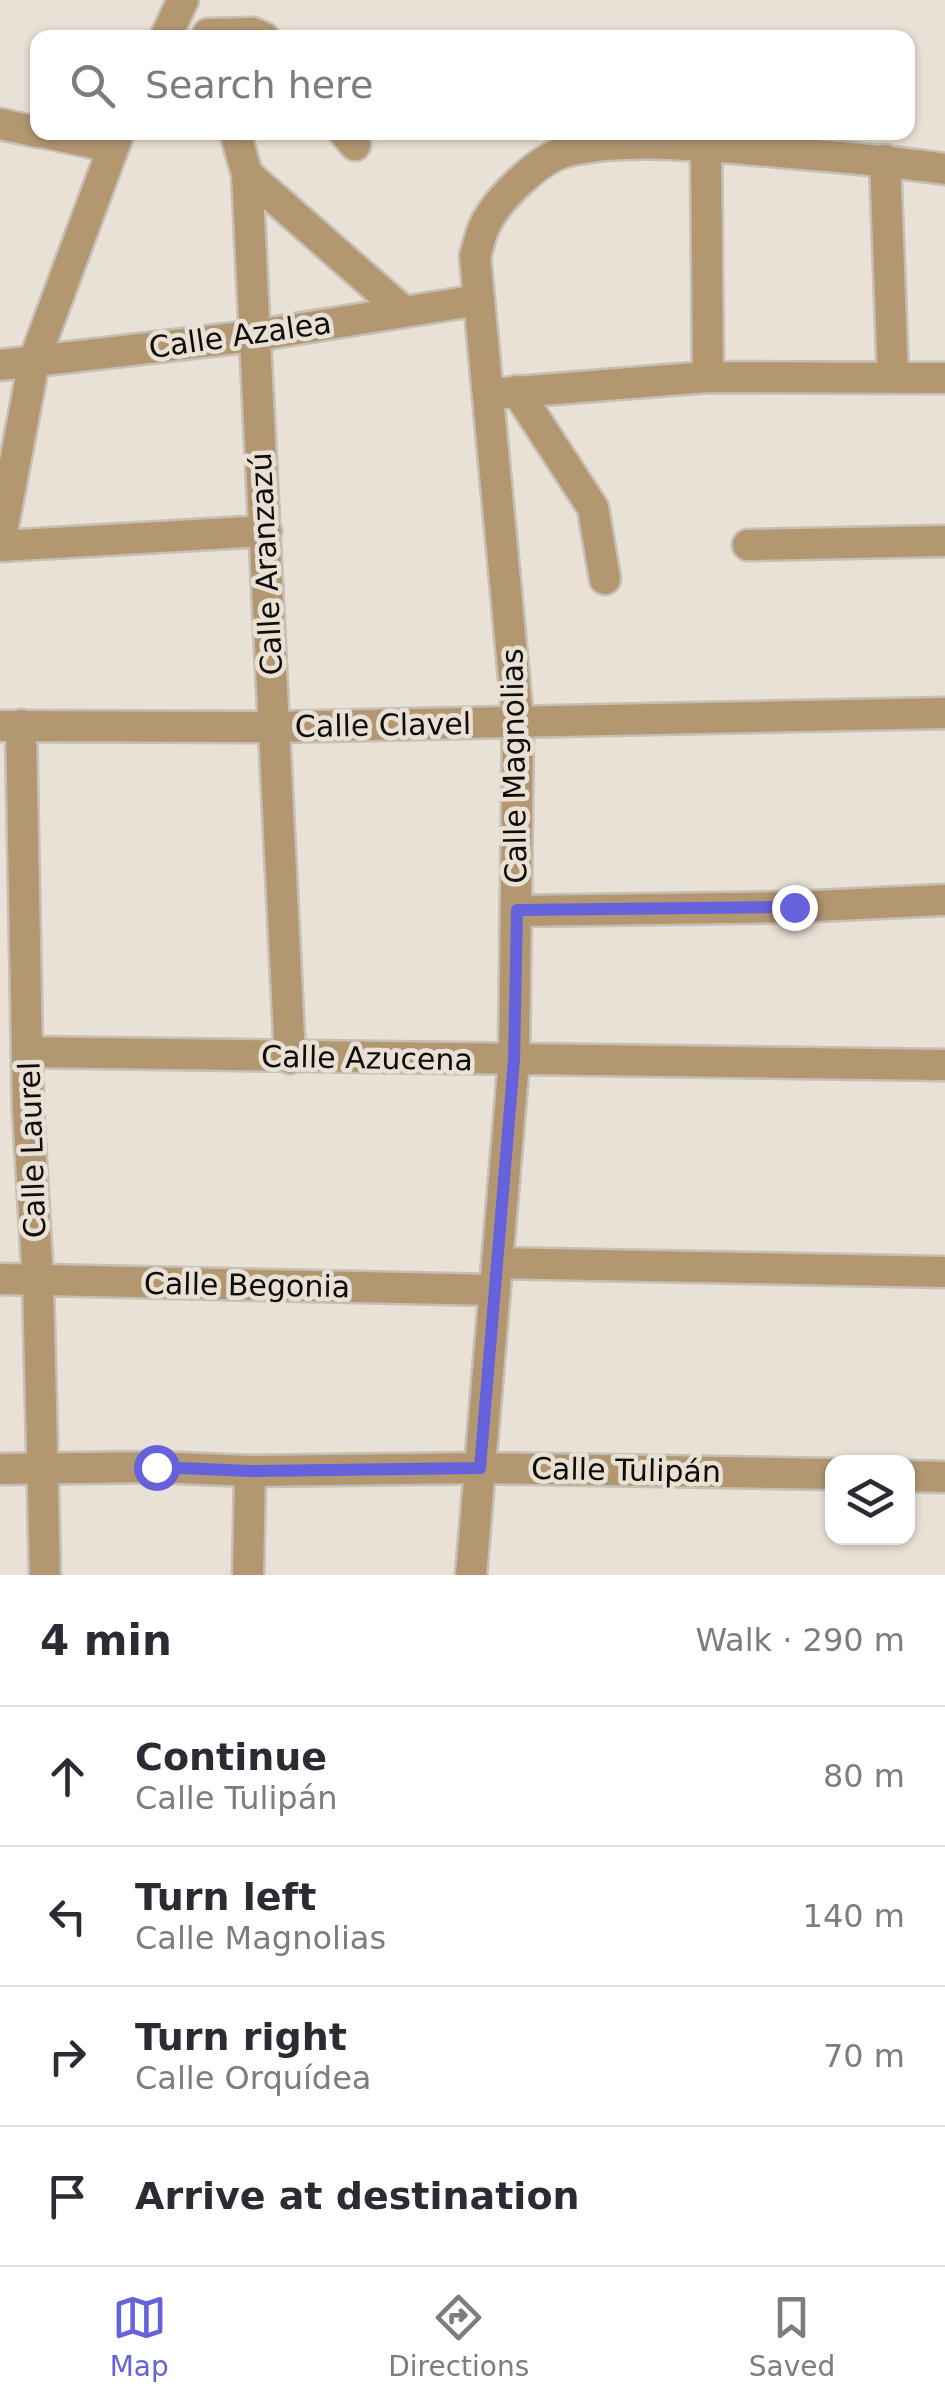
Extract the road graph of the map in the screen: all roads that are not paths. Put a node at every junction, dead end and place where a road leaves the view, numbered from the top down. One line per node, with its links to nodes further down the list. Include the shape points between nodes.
1 (183, 0): 3 (street)
2 (200, 0): 4 (street)
3 (169, 30)
4 (208, 30)
5 (0, 124): 6 (street)
6 (30, 130)
7 (116, 140): 16 (street)
8 (237, 140): 12 (street, Calle Aranzazú)
9 (706, 146): 10 (street); 13 (street, Calle Magnolias, via 567,151 541,163 485,225 475,256); 18 (street)
10 (885, 160): 11 (street); 19 (street)
11 (945, 169)
12 (246, 174): 14 (street); 15 (street, Calle Aranzazú)
13 (479, 300): 14 (street, Calle Azalea); 21 (street, Calle Magnolias)
14 (402, 311): 15 (street, Calle Azalea)
15 (253, 336): 16 (street, Calle Azalea); 22 (street, Calle Aranzazú)
16 (34, 361): 17 (street, Calle Azalea); 24 (street)
17 (0, 365)
18 (708, 378): 19 (street); 21 (street)
19 (893, 378): 20 (street)
20 (945, 378)
21 (504, 392): 26 (street, via 592,508); 28 (street, Calle Magnolias)
22 (266, 530): 24 (street); 30 (street, Calle Aranzazú)
23 (945, 541): 25 (street)
24 (0, 544)
25 (748, 546)
26 (605, 579)
27 (945, 713): 28 (street, Calle Clavel)
28 (518, 722): 30 (street, Calle Clavel); 32 (street, Calle Magnolias)
29 (10, 726): 30 (street, Calle Clavel); 33 (street, Calle Laurel)
30 (274, 727): 35 (street, Calle Aranzazú)
31 (945, 900): 32 (street)
32 (517, 910): 36 (street, Calle Magnolias)
33 (12, 929): 34 (street, Calle Laurel)
34 (29, 1052): 35 (street, Calle Azucena); 38 (street, Calle Laurel)
35 (290, 1058): 36 (street, Calle Azucena)
36 (514, 1060): 37 (street, Calle Azucena); 40 (street, Calle Magnolias)
37 (945, 1065)
38 (14, 1110): 42 (street, Calle Laurel)
39 (945, 1272): 40 (street, Calle Begonia)
40 (496, 1276): 42 (street, Calle Begonia); 44 (street, Calle Magnolias)
41 (0, 1278): 42 (street, Calle Begonia)
42 (38, 1282): 45 (street, Calle Laurel)
43 (0, 1468): 45 (street, Calle Tulipán)
44 (480, 1468): 46 (street, Calle Tulipán); 47 (street, Calle Tulipán); 52 (street, Calle Magnolias)
45 (43, 1470): 46 (street, Calle Tulipán); 50 (street, Calle Laurel)
46 (250, 1471): 51 (street)
47 (825, 1474)
48 (915, 1476): 49 (street)
49 (945, 1476)
50 (45, 1575)
51 (248, 1575)
52 (470, 1575)

